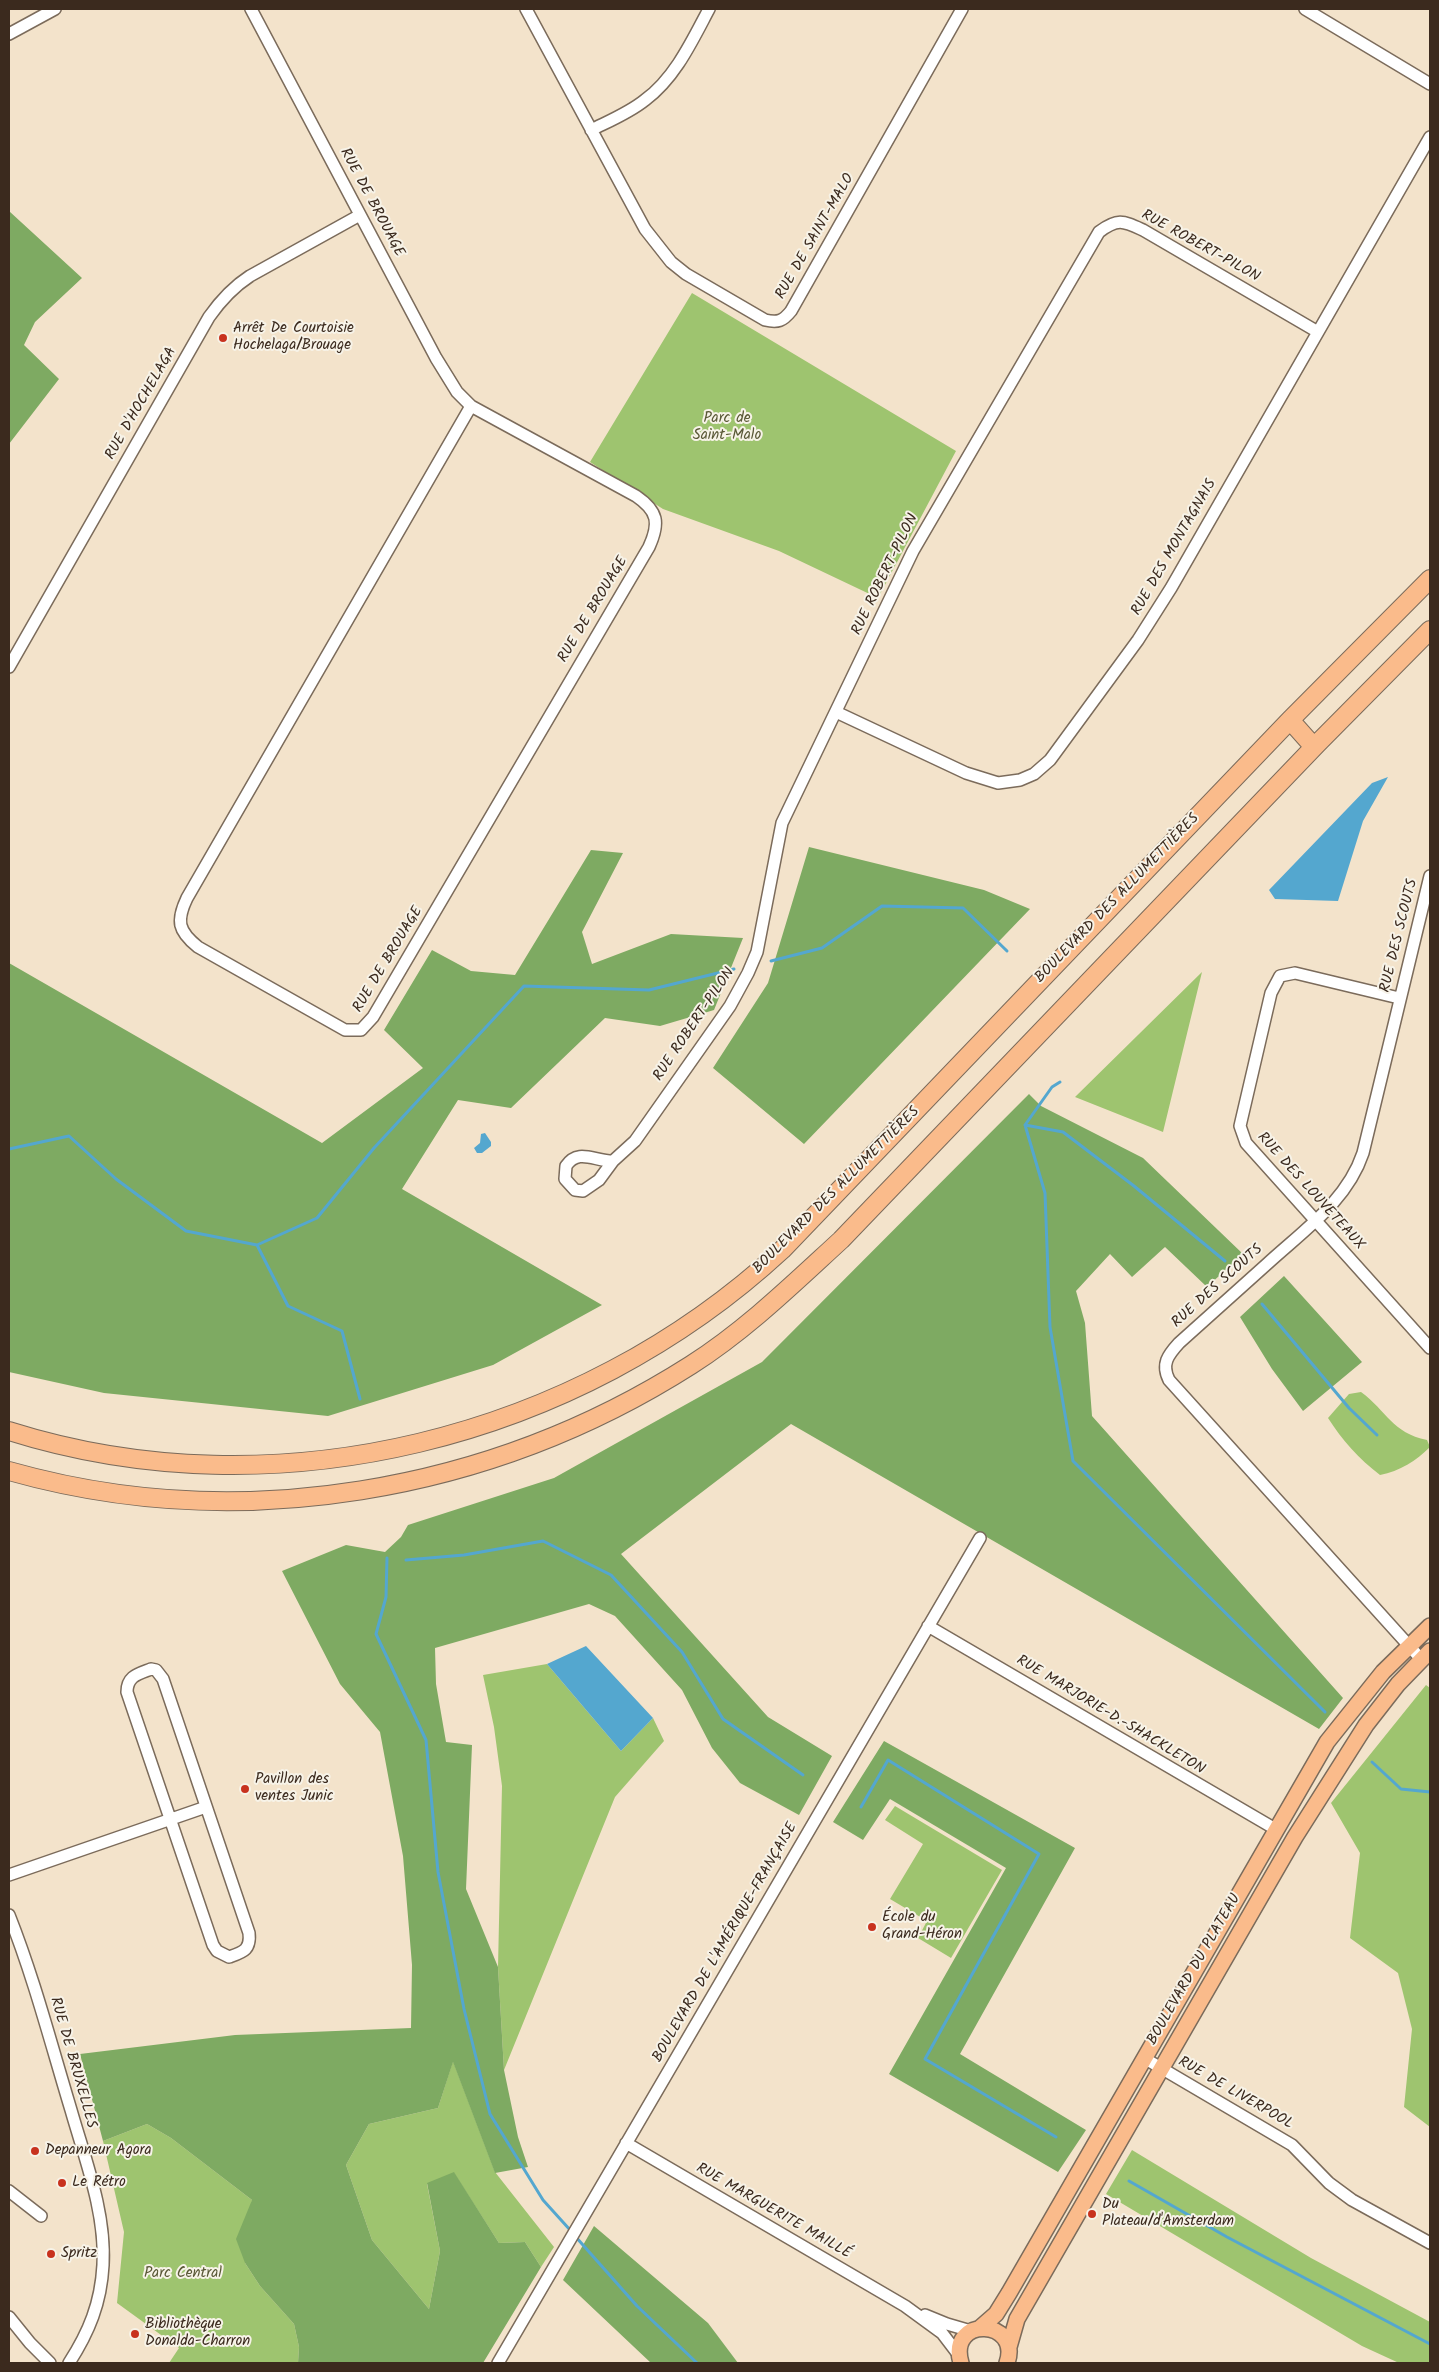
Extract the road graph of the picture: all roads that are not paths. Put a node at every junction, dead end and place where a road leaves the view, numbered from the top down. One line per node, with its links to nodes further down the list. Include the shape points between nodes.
1 (55, 9): 7 (street)
2 (251, 9): 11 (street, RUE DE BROUAGE)
3 (526, 9): 9 (street, RUE DE SAINT-MALO)
4 (709, 9): 9 (street, via 657,91)
5 (962, 9): 9 (street, RUE DE SAINT-MALO, via 784,320 776,322 757,316 671,262 645,229)
6 (1305, 9): 8 (street)
7 (9, 34)
8 (1430, 84)
9 (591, 130)
10 (1430, 138): 12 (street, RUE DES MONTAGNAIS)
11 (360, 215): 13 (street, RUE DE BROUAGE, via 436,358 457,392); 16 (street, RUE D'HOCHELAGA, via 250,276 220,301)
12 (1318, 332): 17 (street, RUE DES MONTAGNAIS, via 1138,640 1050,760 1034,774 998,783 966,773); 17 (street, RUE ROBERT-PILON, via 1143,230 1122,221 1109,224 1099,232 917,543)
13 (471, 406): 13 (street, RUE DE BROUAGE, via 641,499 652,510 655,528 649,547 373,1017 361,1030 345,1030 198,947 184,935 180,918 187,898)
14 (1430, 579): 18 (highway, BOULEVARD DES ALLUMETTIÈRES)
15 (1430, 630): 19 (highway)
16 (9, 667)
17 (836, 712): 23 (street, RUE ROBERT-PILON, via 782,823 761,937 748,973 730,1006 635,1140)
18 (1290, 720): 19 (highway); 26 (highway, BOULEVARD DES ALLUMETTIÈRES, via 782,1250 713,1307 632,1360 510,1415 394,1449 334,1459 275,1465 141,1460 81,1450)
19 (1314, 747): 27 (highway, via 841,1240 758,1316 693,1364 636,1397 568,1431 483,1463 401,1484 317,1498 226,1501 148,1496 96,1490)
20 (1430, 876): 21 (street, RUE DES SCOUTS)
21 (1428, 894): 22 (street, RUE DES SCOUTS)
22 (1399, 998): 24 (street, RUE DES SCOUTS, via 1360,1163 1346,1188); 24 (street, RUE DES LOUVETEAUX, via 1295,973 1280,976 1271,992 1240,1132 1246,1143)
23 (613, 1161)
24 (1316, 1221): 25 (street, RUE DES LOUVETEAUX); 31 (street, RUE DES SCOUTS, via 1179,1343 1167,1357 1164,1369 1168,1380)
25 (1430, 1348)
26 (9, 1431)
27 (9, 1471)
28 (980, 1538): 29 (street, BOULEVARD DE L'AMÉRIQUE-FRANÇAISE)
29 (928, 1626): 35 (street, RUE MARJORIE-D.-SHACKLETON); 40 (street, BOULEVARD DE L'AMÉRIQUE-FRANÇAISE)
30 (1430, 1626): 31 (main road, BOULEVARD DU PLATEAU)
31 (1408, 1646): 32 (street, RUE DES SCOUTS); 35 (main road, BOULEVARD DU PLATEAU, via 1366,1691 1327,1742)
32 (1426, 1655): 39 (main road, BOULEVARD DU PLATEAU, via 1366,1725 1295,1837)
33 (206, 1806): 34 (street); 34 (street, via 163,1679 151,1669 129,1679 127,1692); 34 (street, via 249,1933 246,1951 228,1957 217,1952)
34 (170, 1819): 36 (street)
35 (1277, 1830): 38 (main road, BOULEVARD DU PLATEAU)
36 (9, 1874)
37 (9, 1915): 50 (street, RUE DE BRUXELLES, via 39,2002 86,2160 99,2218 103,2266 98,2303 84,2340)
38 (1144, 2058): 39 (street, RUE DE LIVERPOOL); 46 (main road, BOULEVARD DU PLATEAU, via 996,2314)
39 (1162, 2069): 43 (street, RUE DE LIVERPOOL, via 1292,2145 1329,2183 1352,2200); 47 (main road, BOULEVARD DU PLATEAU, via 1017,2319)
40 (626, 2143): 44 (street, RUE MARGUERITE MAILLÉ); 51 (street, BOULEVARD DE L'AMÉRIQUE-FRANÇAISE)
41 (9, 2190): 42 (street)
42 (41, 2216)
43 (1430, 2243)
44 (905, 2306): 46 (street, RUE MARGUERITE MAILLÉ, via 947,2324); 48 (street, RUE MARGUERITE MAILLÉ, via 942,2333)
45 (9, 2316): 49 (street)
46 (976, 2329): 47 (main road, via 990,2328 998,2332 1005,2338); 48 (main road, BOULEVARD DU PLATEAU, via 964,2337)
47 (1010, 2358)
48 (960, 2359)
49 (50, 2363)
50 (69, 2363)
51 (498, 2363)

